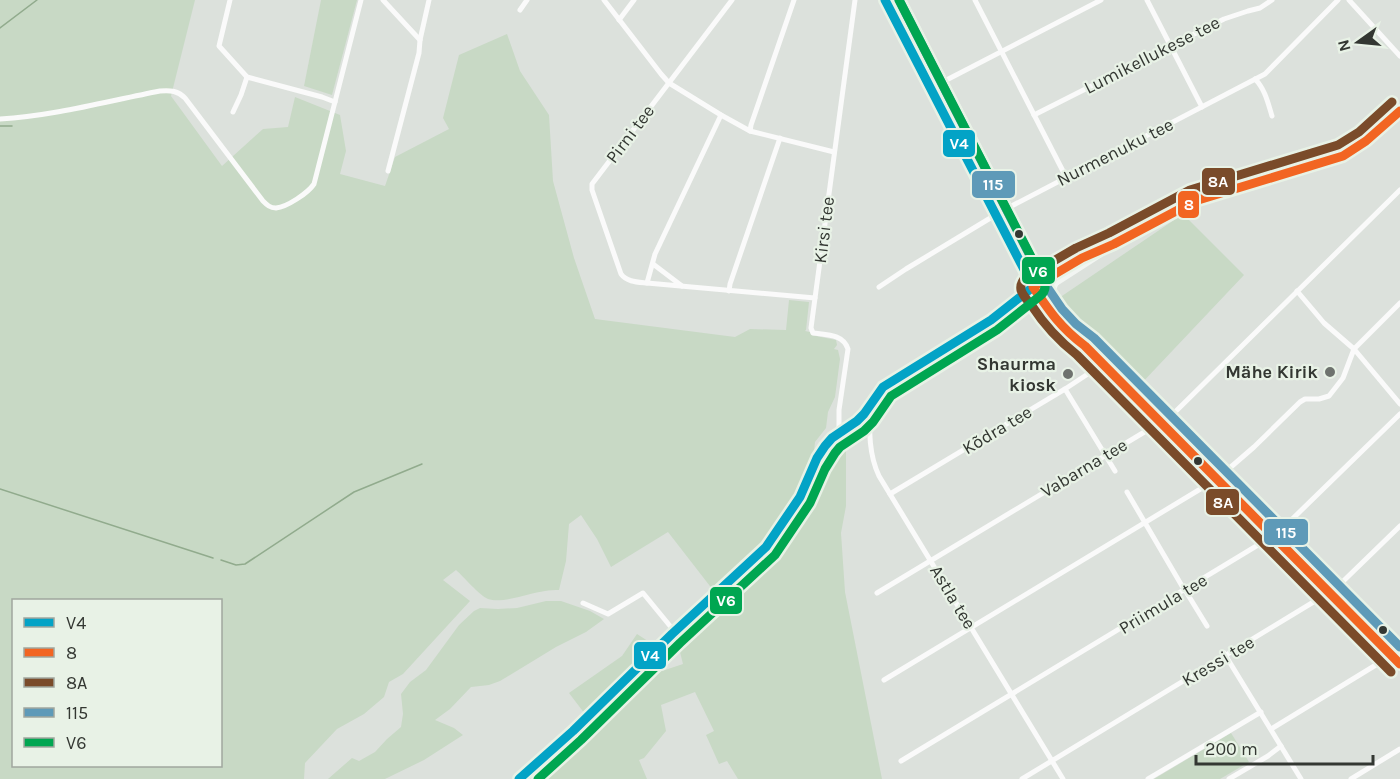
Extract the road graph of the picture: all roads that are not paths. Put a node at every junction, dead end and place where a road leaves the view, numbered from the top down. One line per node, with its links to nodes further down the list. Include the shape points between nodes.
1 (230, 0): 24 (street, via 219,46)
2 (361, 0): 28 (street)
3 (383, 0): 20 (street)
4 (429, 0): 20 (street)
5 (527, 0): 18 (street)
6 (604, 0): 19 (street)
7 (634, 0): 19 (street)
8 (732, 0): 26 (street, Pirni tee)
9 (794, 0): 36 (street)
10 (855, 0): 38 (street, Kirsi tee)
11 (885, 0): 27 (main road)
12 (975, 0): 22 (street)
13 (1101, 0): 22 (street)
14 (1147, 0): 21 (street)
15 (1272, 0): 21 (street, Lumikellukese tee)
16 (1338, 0): 25 (street, Nurmenuku tee, via 1265,74)
17 (1348, 0): 23 (street)
18 (520, 10)
19 (619, 20): 26 (street)
20 (420, 40): 39 (street)
21 (1170, 46): 29 (street); 33 (street, Lumikellukese tee)
22 (1002, 52): 27 (street); 33 (street)
23 (1400, 56)
24 (247, 76): 28 (street); 31 (street)
25 (1255, 79): 29 (street, Nurmenuku tee); 34 (street, via 1268,100)
26 (669, 83): 32 (street); 45 (street, Pirni tee, via 592,184 621,274 628,280)
27 (931, 88): 42 (main road)
28 (335, 102): 35 (street, via 312,188 276,208 263,201 177,92 160,91)
29 (1202, 107): 40 (street, Nurmenuku tee)
30 (1400, 111): 43 (main road, via 1369,141 1343,156 1196,201)
31 (233, 112)
32 (721, 115): 36 (street); 44 (street)
33 (1034, 115): 40 (street)
34 (1272, 116)
35 (0, 119)
36 (750, 131): 37 (street)
37 (780, 138): 38 (street); 50 (street)
38 (834, 152): 53 (street, Kirsi tee)
39 (388, 171)
40 (1066, 177): 42 (street, Nurmenuku tee)
41 (1400, 190): 51 (street, Vabarna tee)
42 (996, 215): 48 (street, Nurmenuku tee); 49 (main road)
43 (1114, 244): 46 (main road); 49 (main road)
44 (653, 264): 45 (street); 47 (street)
45 (647, 283): 47 (street)
46 (1055, 283): 52 (main road); 56 (main road, via 1052,294)
47 (683, 287): 50 (street)
48 (879, 287)
49 (1033, 287): 52 (main road); 55 (main road)
50 (729, 291): 53 (street)
51 (1297, 291): 57 (street); 63 (street, Vabarna tee)
52 (1037, 294): 55 (main road); 56 (main road, via 1068,333)
53 (815, 298): 64 (street, Kirsi tee, via 813,333 840,338 848,349)
54 (1400, 303): 57 (street)
55 (991, 320): 61 (main road, via 883,387)
56 (1077, 338): 58 (main road)
57 (1354, 349): 60 (street); 67 (street, via 1343,378 1329,396 1300,402)
58 (1103, 364): 59 (street, Kõdra tee); 63 (main road)
59 (1065, 389): 65 (street); 69 (street, Kõdra tee)
60 (1400, 404)
61 (870, 406): 64 (street); 69 (street, Astla tee, via 873,461)
62 (1400, 414): 72 (street, Priimula tee)
63 (1161, 422): 65 (street, Vabarna tee); 67 (main road)
64 (839, 434): 80 (street, via 825,446 800,496 766,547)
65 (1105, 455): 66 (street); 73 (street, Vabarna tee)
66 (1115, 471)
67 (1217, 479): 70 (street); 72 (main road)
68 (1126, 492): 70 (street)
69 (890, 494): 73 (street, Astla tee)
70 (1145, 524): 74 (street); 79 (street)
71 (1400, 526): 76 (street, Kressi tee)
72 (1273, 536): 74 (street, Priimula tee); 76 (main road)
73 (931, 561): 75 (street, Vabarna tee); 79 (street, Astla tee)
74 (1184, 588): 78 (street); 86 (street, Priimula tee)
75 (877, 593)
76 (1330, 594): 82 (street, Kressi tee); 83 (main road)
77 (583, 603): 80 (street, via 608,614 643,593)
78 (1207, 626)
79 (972, 628): 85 (street); 86 (street, Astla tee)
80 (675, 632): 93 (street, via 585,721)
81 (1400, 648): 83 (street)
82 (1225, 654): 87 (street); 92 (street, Kressi tee)
83 (1392, 655): 84 (main road); 88 (street)
84 (1400, 664)
85 (884, 680)
86 (1012, 695): 91 (street, Priimula tee); 92 (street, Astla tee)
87 (1260, 712): 88 (street); 96 (street)
88 (1271, 729): 89 (street)
89 (1281, 746): 97 (street); 98 (street)
90 (1400, 749): 99 (street)
91 (901, 761)
92 (1052, 761): 94 (street, Kressi tee); 95 (street, Astla tee)
93 (519, 779)
94 (1022, 779)
95 (1063, 779)
96 (1148, 779)
97 (1229, 779)
98 (1301, 779)
99 (1351, 779)

